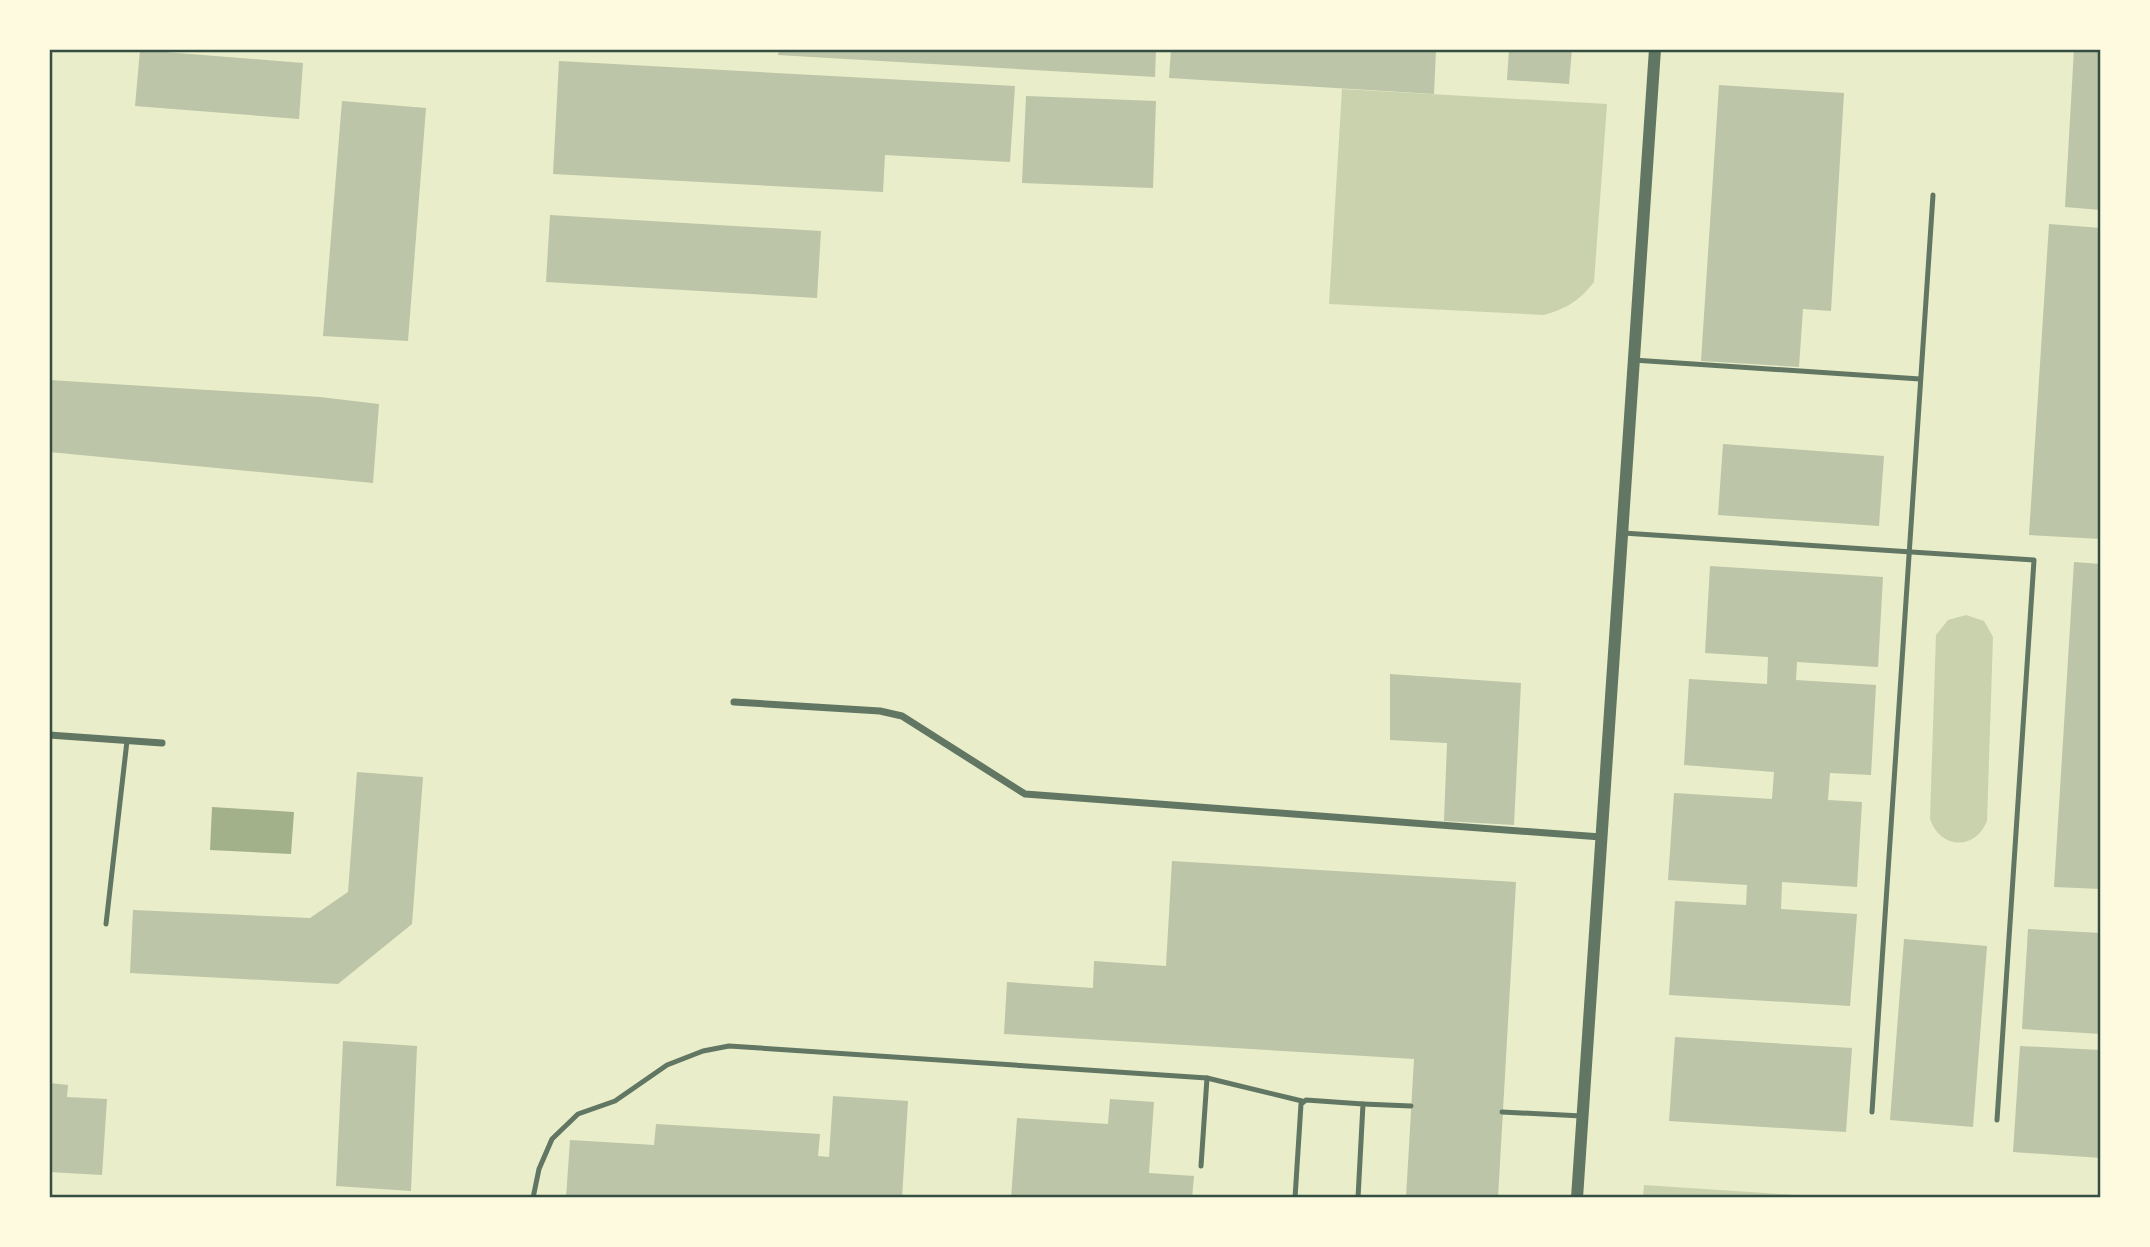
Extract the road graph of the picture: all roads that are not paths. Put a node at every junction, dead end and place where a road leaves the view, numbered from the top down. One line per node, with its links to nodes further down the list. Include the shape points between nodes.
1 (1655, 49): 3 (street)
2 (1933, 195): 4 (lane)
3 (1632, 360): 4 (lane); 5 (street)
4 (1920, 379): 6 (lane)
5 (1620, 533): 6 (lane); 11 (street)
6 (1909, 552): 18 (lane); 20 (lane, via 2034,561)
7 (734, 702): 11 (street, via 902,716 1025,794)
8 (49, 735): 9 (street)
9 (127, 741): 10 (street); 12 (lane)
10 (162, 743)
11 (1601, 837): 19 (street)
12 (106, 925)
13 (1207, 1078): 14 (lane); 21 (lane); 22 (lane, via 729,1046 667,1065 615,1101 578,1114 552,1139 538,1169)
14 (1303, 1101): 15 (lane); 23 (lane)
15 (1363, 1104): 16 (lane); 24 (lane)
16 (1411, 1106)
17 (1502, 1112): 19 (lane)
18 (1872, 1112)
19 (1582, 1116): 25 (street)
20 (1997, 1120)
21 (1201, 1166)
22 (533, 1198)
23 (1295, 1198)
24 (1358, 1198)
25 (1577, 1198)

